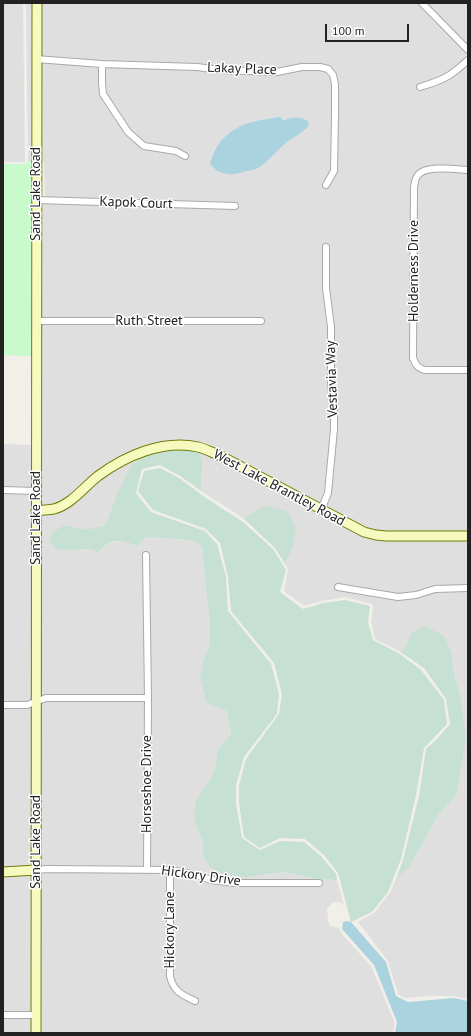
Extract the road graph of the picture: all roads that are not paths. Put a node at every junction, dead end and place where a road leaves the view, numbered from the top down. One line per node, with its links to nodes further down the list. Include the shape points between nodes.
1 (37, 3): 4 (street, Sand Lake Road)
2 (422, 3): 3 (street)
3 (468, 50)
4 (36, 59): 6 (street, Lakay Place); 11 (street, Sand Lake Road)
5 (468, 60): 7 (street, via 443,80)
6 (102, 64): 8 (street, via 103,94 128,132 144,146 176,151); 10 (street, Lakay Place, via 276,72 302,67 328,69 335,84 336,116 334,171)
7 (420, 87)
8 (185, 156)
9 (468, 170): 16 (street, Holderness Drive, via 427,170 416,179 413,358 419,368 425,370)
10 (326, 185)
11 (36, 200): 12 (street, Kapok Court); 14 (street, Sand Lake Road)
12 (235, 206)
13 (326, 247): 19 (street, Vestavia Way, via 330,385 334,429 328,493)
14 (37, 321): 15 (street, Ruth Street); 18 (street, Sand Lake Road)
15 (261, 321)
16 (468, 370)
17 (3, 490): 18 (street)
18 (36, 491): 20 (street, Sand Lake Road)
19 (321, 510): 20 (street, West Lake Brantley Road, via 221,456 196,447 174,446 150,449 128,458 96,477 63,505); 21 (street, West Lake Brantley Road, via 364,532 376,535)
20 (36, 511): 26 (street, Sand Lake Road)
21 (468, 536)
22 (146, 555): 25 (street, Horseshoe Drive)
23 (338, 587): 24 (street, via 398,597 416,595 435,588)
24 (468, 588)
25 (148, 698): 26 (street, via 46,698); 29 (street, Horseshoe Drive)
26 (36, 702): 27 (street, via 27,705); 28 (street, Sand Lake Road)
27 (3, 705)
28 (36, 870): 29 (street, Hickory Drive); 31 (street); 35 (street, Sand Lake Road)
29 (147, 870): 30 (street, Hickory Drive)
30 (170, 870): 32 (street, Hickory Drive, via 235,883); 33 (street, Hickory Lane, via 170,976 176,991)
31 (3, 872)
32 (319, 883)
33 (195, 1001)
34 (3, 1015): 35 (street)
35 (36, 1015): 36 (street, Sand Lake Road)
36 (36, 1033)

